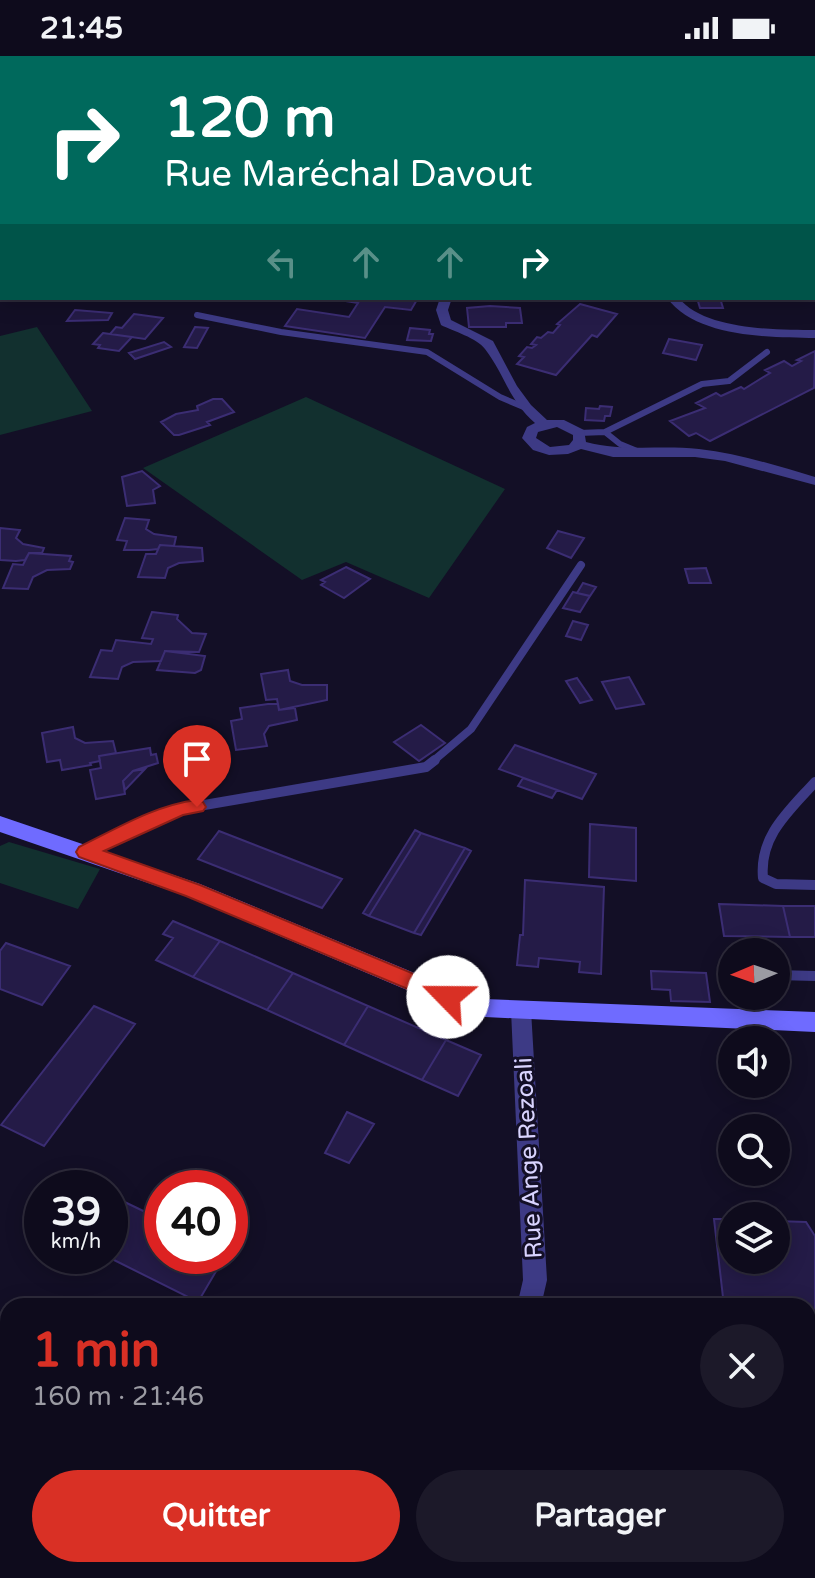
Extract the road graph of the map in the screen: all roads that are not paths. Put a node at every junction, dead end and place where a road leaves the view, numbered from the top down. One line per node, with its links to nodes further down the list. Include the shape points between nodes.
1 (445, 300): 6 (street, via 445,322 489,344)
2 (674, 300): 4 (street, via 696,319)
3 (197, 315): 6 (lane, via 427,352)
4 (815, 334)
5 (767, 352): 8 (lane, via 729,381 702,384)
6 (526, 408): 7 (street)
7 (544, 424): 9 (street, via 567,425); 9 (street, via 529,434 536,447 560,452)
8 (605, 432): 9 (lane); 10 (lane)
9 (579, 439): 10 (street, via 613,453)
10 (640, 452): 11 (street, via 726,457)
11 (815, 481)
12 (581, 565): 15 (lane, via 471,729 426,767 181,809)
13 (815, 782): 16 (lane, via 766,838 760,861 763,878 776,884)
14 (0, 824): 15 (street)
15 (86, 852): 19 (street, via 193,890 448,997 485,1008)
16 (815, 885)
17 (790, 975): 18 (lane)
18 (815, 976)
19 (521, 1010): 20 (street); 21 (street, Rue Ange Rezoali, via 535,1280)
20 (815, 1022)
21 (531, 1298)

